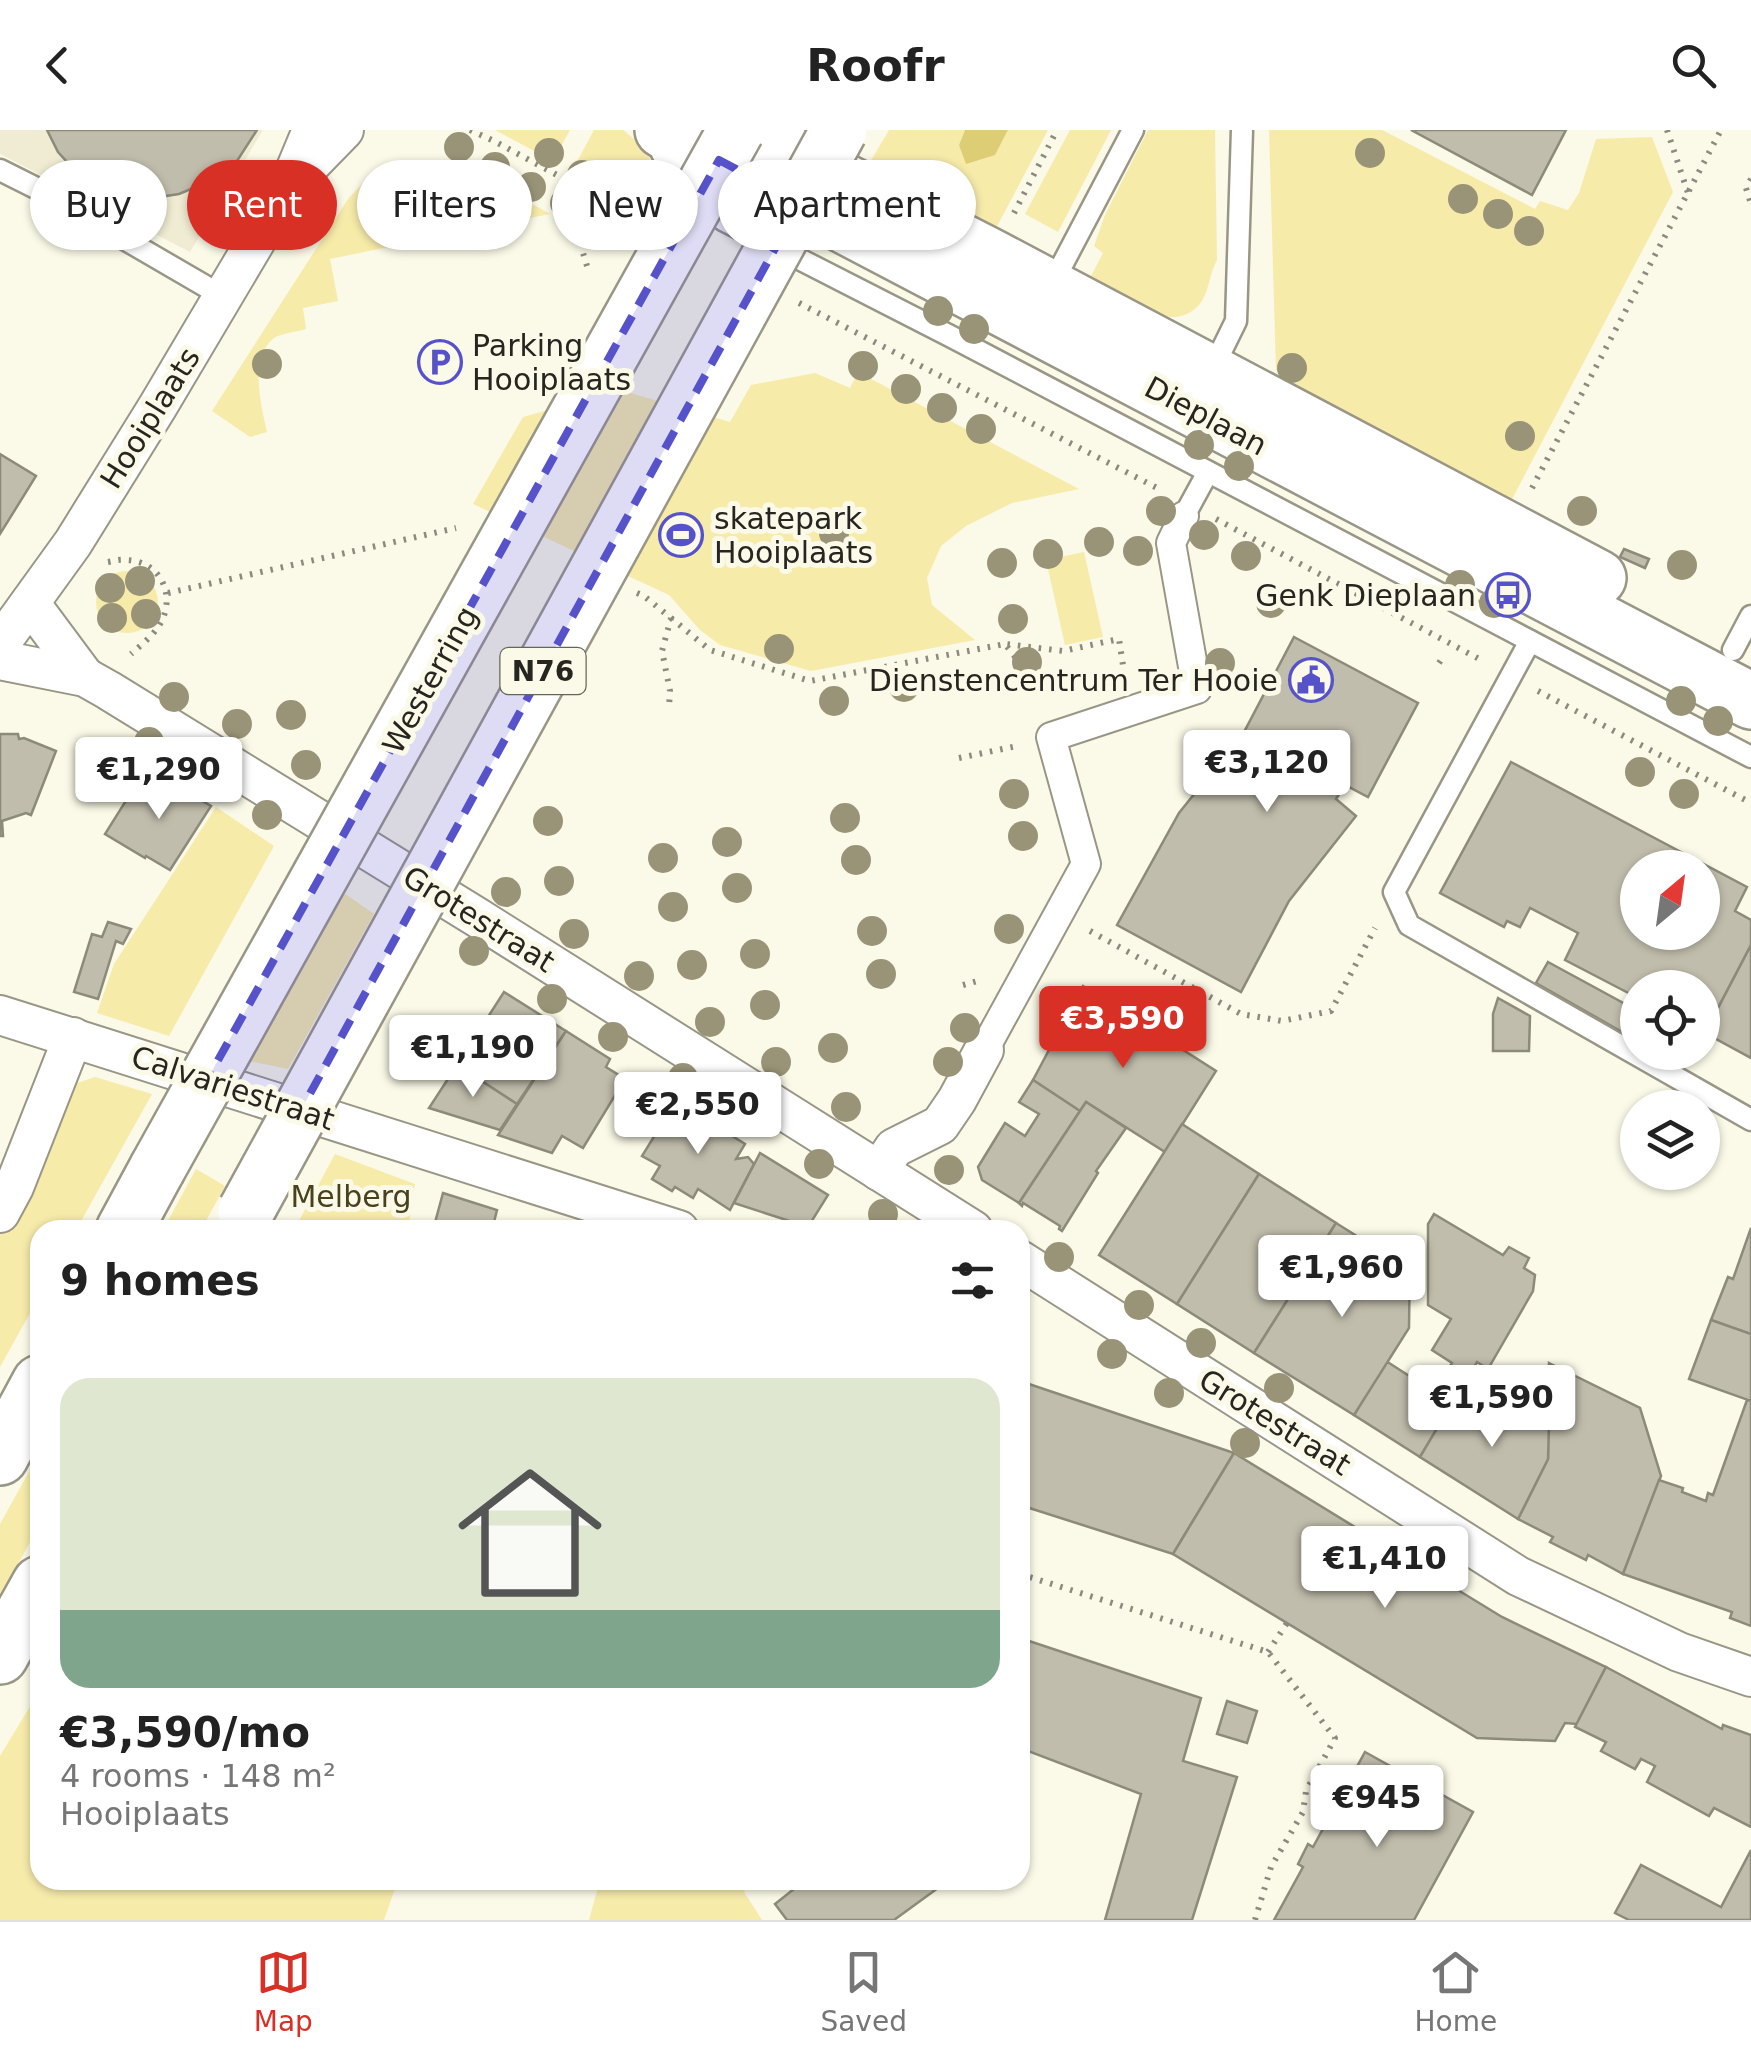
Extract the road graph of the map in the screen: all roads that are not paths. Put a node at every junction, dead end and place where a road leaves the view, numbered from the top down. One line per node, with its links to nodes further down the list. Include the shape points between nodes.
1 (312, 130): 9 (street, Hooiplaats)
2 (344, 130): 10 (street, Hooiplaats)
3 (653, 130): 16 (lane, via 691,196 723,220)
4 (662, 130): 24 (main road, Dieplaan)
5 (740, 130): 13 (main road, Dieplaan); 32 (main road, Westerring, bridge)
6 (840, 130): 33 (main road, N76, bridge)
7 (1133, 130): 13 (lane)
8 (1242, 130): 15 (lane, via 1236,322)
9 (299, 160)
10 (314, 160)
11 (0, 170): 14 (lane)
12 (251, 250): 14 (street, Hooiplaats)
13 (1050, 288): 15 (main road, Dieplaan)
14 (224, 296): 18 (street, Hooiplaats)
15 (1210, 374): 20 (main road, Dieplaan)
16 (1208, 472): 17 (lane); 19 (lane)
17 (1187, 511): 28 (street, via 1171,543 1197,689 1051,737 1086,864)
18 (30, 604): 21 (street, Hooiplaats); 23 (street, Grotestraat)
19 (1530, 641): 25 (lane); 29 (lane, via 1394,892 1409,926)
20 (1745, 642)
21 (0, 644)
22 (0, 660): 23 (street, Grotestraat)
23 (84, 677): 30 (street, Grotestraat)
24 (1751, 701)
25 (1751, 757)
26 (0, 1015): 27 (street, Calvariestraat)
27 (73, 1037): 31 (street); 34 (street, Calvariestraat)
28 (984, 1050): 30 (street, via 940,1125 894,1148)
29 (1751, 1120)
30 (880, 1171): 35 (street, Grotestraat)
31 (0, 1213)
32 (129, 1220)
33 (242, 1220)
34 (648, 1220)
35 (957, 1220)
36 (1030, 1266): 41 (street, Grotestraat, via 1518,1576 1680,1652)
37 (30, 1401): 38 (main road)
38 (0, 1456)
39 (30, 1602): 40 (main road)
40 (0, 1656)
41 (1751, 1677)

